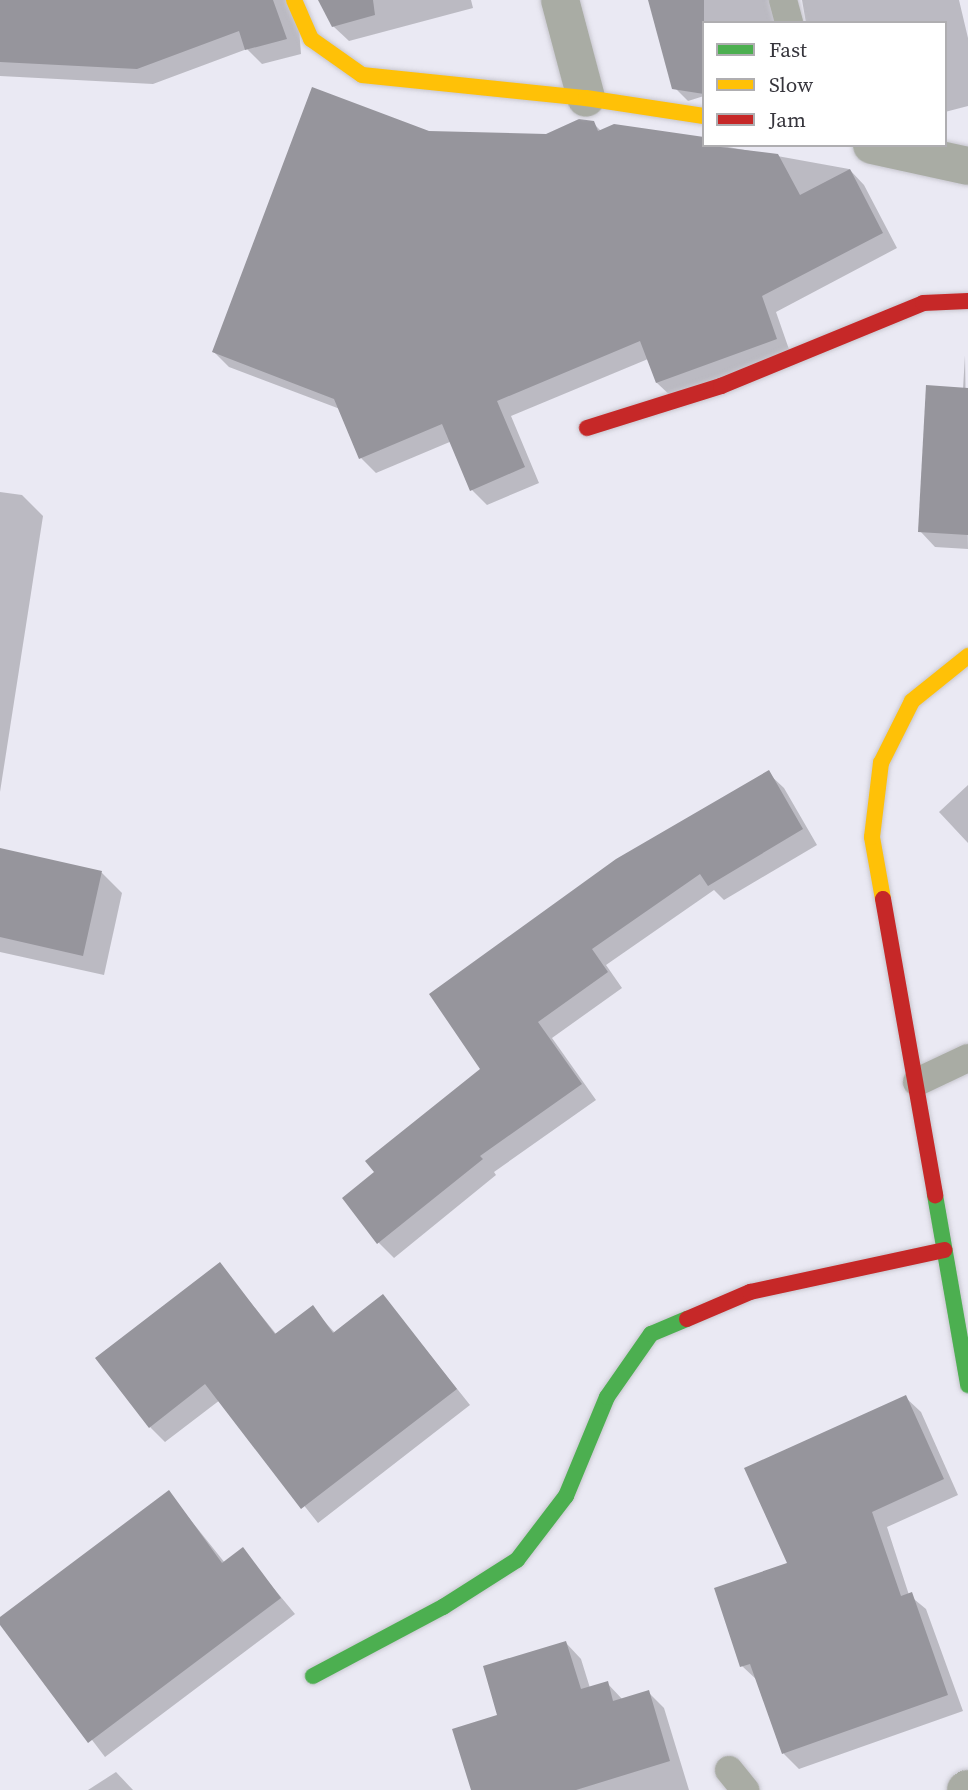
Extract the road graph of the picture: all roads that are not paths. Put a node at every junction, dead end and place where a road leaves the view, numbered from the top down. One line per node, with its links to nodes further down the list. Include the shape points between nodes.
1 (294, 0): 5 (street, via 311,38 362,75)
2 (560, 0): 5 (street)
3 (783, 0): 4 (lane)
4 (788, 21)
5 (586, 98): 6 (street)
6 (702, 116)
7 (881, 147): 8 (street)
8 (968, 166)
9 (968, 301): 10 (street, via 923,303 721,386)
10 (587, 428)
11 (968, 656): 13 (street, via 912,701 881,763 872,837)
12 (968, 1058): 13 (lane)
13 (917, 1082): 14 (street)
14 (945, 1250): 15 (street); 16 (street, via 750,1293 651,1334 607,1397 566,1496 517,1560 443,1607)
15 (968, 1385)
16 (313, 1676)

